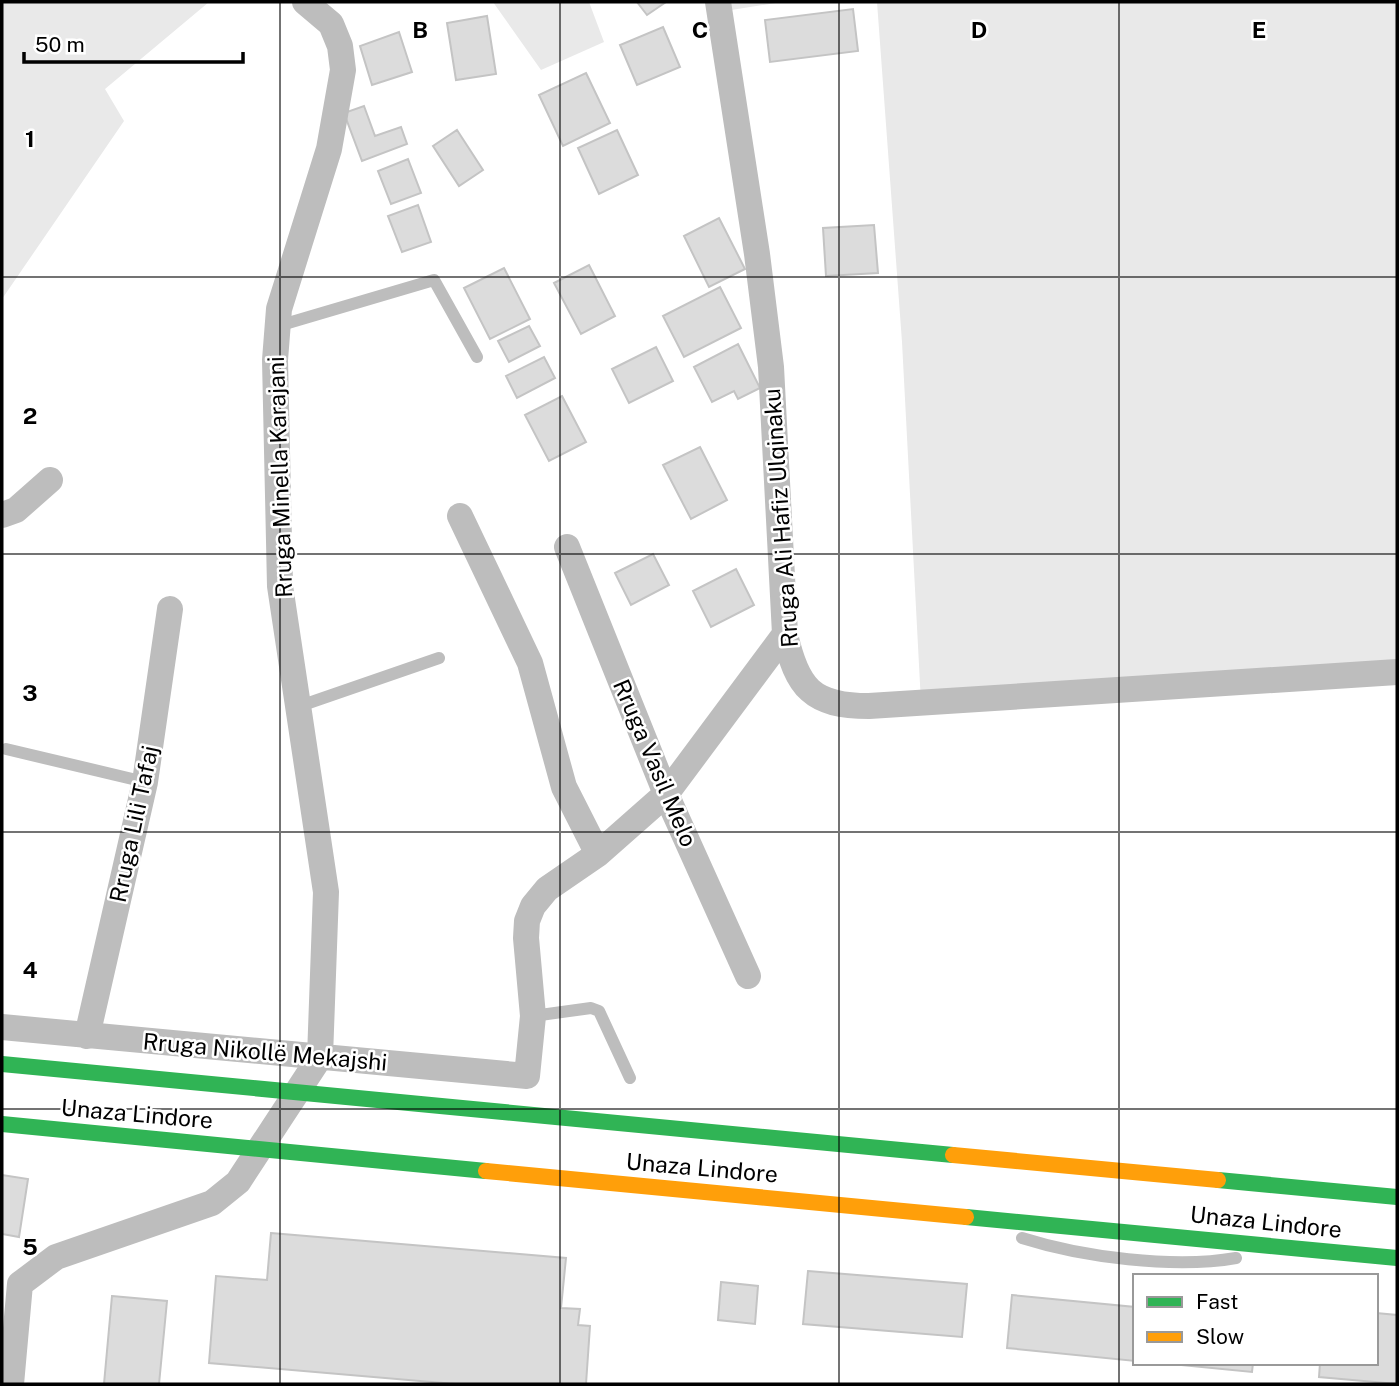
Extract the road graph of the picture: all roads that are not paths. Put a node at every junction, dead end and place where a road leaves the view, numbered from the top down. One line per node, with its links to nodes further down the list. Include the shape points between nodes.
1 (304, 2): 3 (street, Rruga Minella Karajani, via 331,24 343,69 330,149 279,309)
2 (718, 2): 10 (street, Rruga Ali Hafiz Ulqinaku, via 771,366)
3 (278, 326): 4 (lane, via 434,280); 13 (street, Rruga Minella Karajani, via 280,586)
4 (477, 357)
5 (50, 481): 6 (street, via 16,510)
6 (2, 515)
7 (460, 516): 17 (street, via 530,663 556,765)
8 (567, 547): 16 (street, Rruga Vasil Melo)
9 (170, 609): 15 (street, Rruga Lili Tafaj)
10 (785, 634): 12 (street, Rruga Ali Hafiz Ulqinaku, via 800,682 816,697 839,706); 16 (street)
11 (439, 657): 13 (lane)
12 (1397, 673)
13 (300, 706): 22 (street, Rruga Minella Karajani, via 326,892)
14 (6, 749): 15 (lane)
15 (145, 782): 21 (street, Rruga Lili Tafaj)
16 (666, 794): 17 (street); 18 (street, Rruga Vasil Melo)
17 (598, 854): 19 (street, via 547,889 533,906 526,938)
18 (748, 976)
19 (533, 1016): 22 (street, Rruga Nikollë Mekajshi, via 527,1076); 24 (lane, via 591,1008 599,1011)
20 (2, 1027): 21 (street, Rruga Nikollë Mekajshi)
21 (87, 1036): 22 (street, Rruga Nikollë Mekajshi)
22 (320, 1057): 30 (street, via 238,1182 212,1203 56,1257)
23 (2, 1064): 26 (highway, Unaza Lindore)
24 (630, 1078)
25 (2, 1124): 27 (highway, Unaza Lindore)
26 (1397, 1197)
27 (938, 1213): 28 (highway, Unaza Lindore); 28 (lane, via 1066,1252 1205,1263)
28 (1289, 1248): 29 (highway, Unaza Lindore)
29 (1397, 1258)
30 (11, 1278): 31 (street)
31 (8, 1366)

